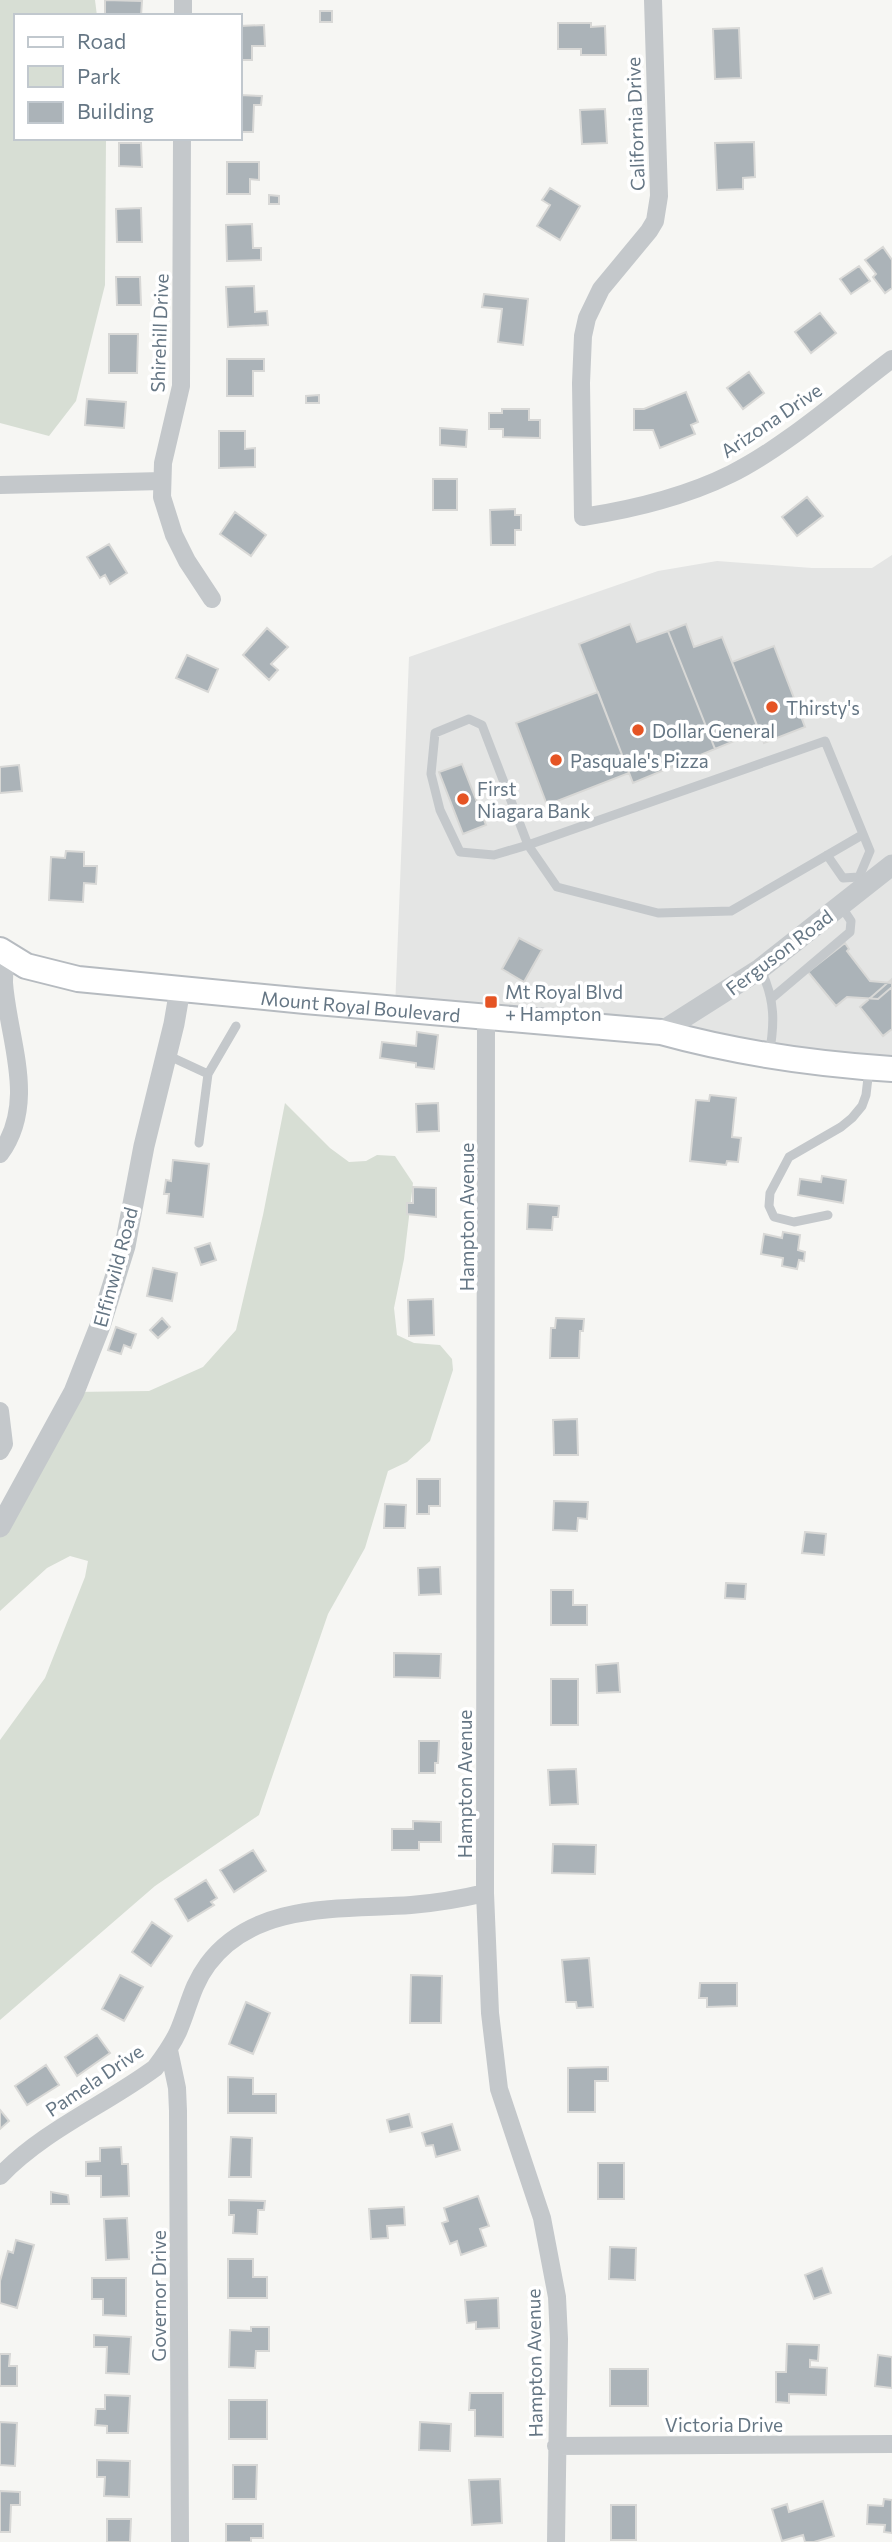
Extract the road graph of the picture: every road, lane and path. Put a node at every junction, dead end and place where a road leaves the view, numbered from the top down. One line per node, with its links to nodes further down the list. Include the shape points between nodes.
1 (653, 0): 6 (street, California Drive, via 659,196 655,221 601,289 587,318 581,383)
2 (182, 140): 4 (street, Shirehill Drive, via 181,386)
3 (892, 359): 6 (street, Arizona Drive, via 730,474 646,505)
4 (162, 481): 5 (street); 7 (street, Shirehill Drive, via 174,535)
5 (0, 485)
6 (583, 517)
7 (212, 598)
8 (862, 835): 9 (lane, via 825,741); 10 (lane); 12 (lane, via 870,850)
9 (528, 845): 9 (lane, via 482,725 468,719 435,733 430,774 440,810 460,852 494,855); 10 (lane, via 557,887 659,913 731,911)
10 (827, 855): 12 (lane, via 843,878)
11 (892, 865): 12 (street, Ferguson Road)
12 (864, 880): 13 (street, Ferguson Road)
13 (841, 905): 15 (street, Ferguson Road); 17 (lane, via 850,932)
14 (3, 953): 16 (main road, Mount Royal Boulevard, via 26,966 78,979); 26 (street, via 19,1092 15,1121)
15 (760, 969): 17 (lane); 20 (street, Ferguson Road)
16 (180, 989): 18 (main road, Mount Royal Boulevard); 21 (street, Elfinwild Road)
17 (772, 998): 22 (lane, via 774,1032)
18 (486, 1018): 20 (main road, Mount Royal Boulevard); 31 (street, Hampton Avenue)
19 (236, 1026): 24 (lane)
20 (661, 1032): 22 (main road, Mount Royal Boulevard)
21 (166, 1054): 24 (lane); 30 (street, Elfinwild Road, via 125,1246 100,1326 74,1392)
22 (769, 1057): 23 (main road, Mount Royal Boulevard)
23 (881, 1068): 27 (lane, via 862,1106 841,1127 789,1157 770,1193 774,1217 794,1222)
24 (208, 1074): 25 (lane)
25 (199, 1143)
26 (0, 1154)
27 (828, 1215)
28 (0, 1411): 29 (street, via 4,1444)
29 (0, 1451)
30 (0, 1527)
31 (485, 1893): 32 (street, Pamela Drive, via 457,1900 295,1913 251,1929 210,1962); 35 (street, Hampton Avenue, via 490,2013 499,2089 542,2218 557,2297)
32 (169, 2050): 33 (street, Pamela Drive, via 148,2074 44,2138); 36 (street, Governor Drive, via 178,2111)
33 (0, 2176)
34 (892, 2444): 35 (street, Victoria Drive)
35 (556, 2446): 37 (street, Hampton Avenue)
36 (180, 2542)
37 (556, 2542)

